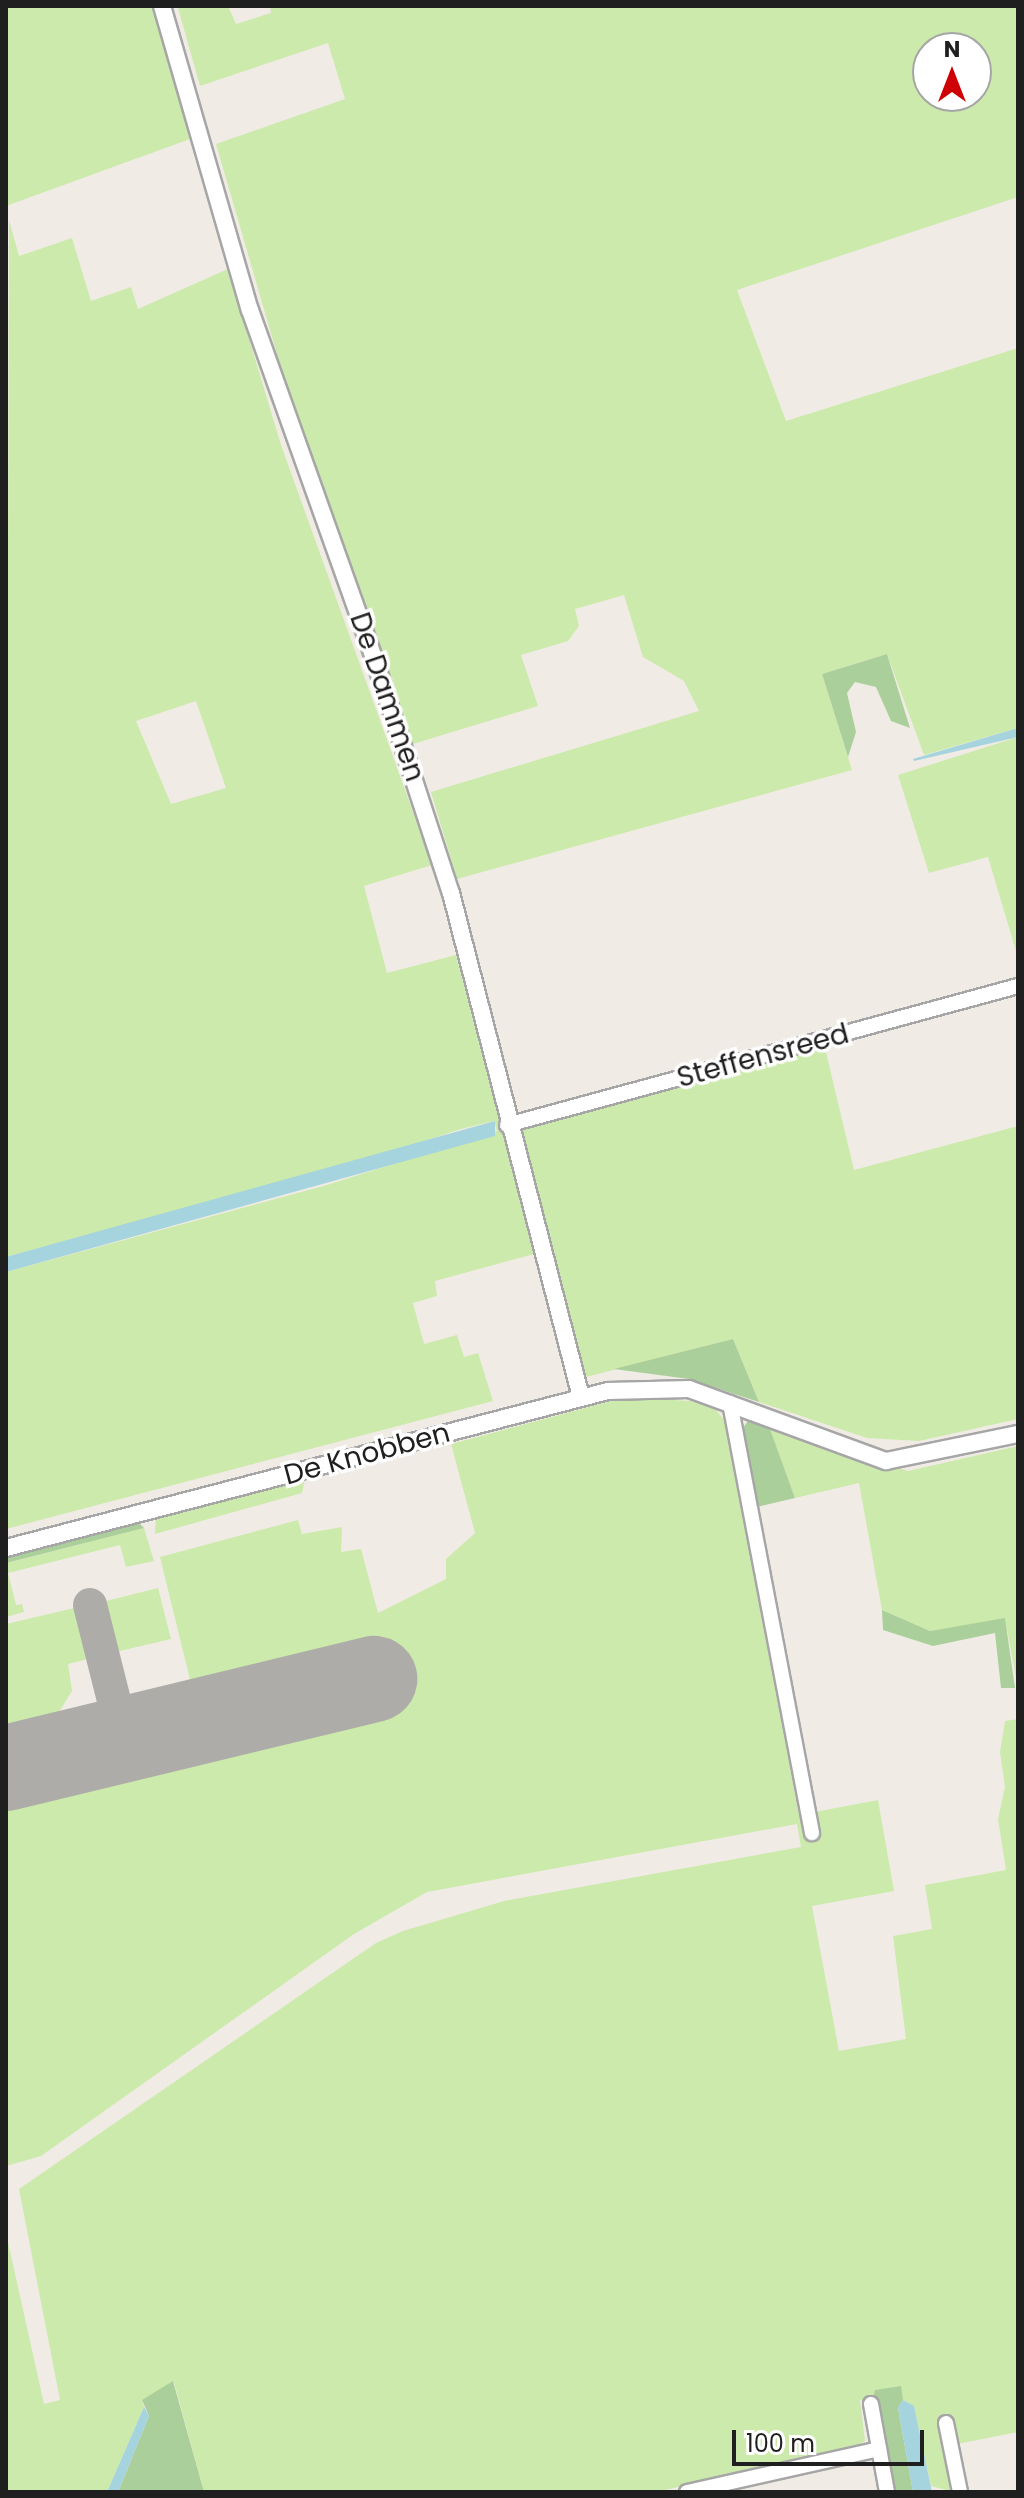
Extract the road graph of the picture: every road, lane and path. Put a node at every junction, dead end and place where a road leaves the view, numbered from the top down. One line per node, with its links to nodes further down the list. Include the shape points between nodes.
1 (162, 6): 3 (street, De Dammen, via 250,310 423,805)
2 (1018, 986): 3 (street, Steffensreed)
3 (507, 1125): 4 (street, De Dammen)
4 (581, 1397): 5 (street, De Knobben, via 658,1386 689,1389); 7 (street, De Knobben)
5 (730, 1403): 6 (street, De Knobben, via 886,1461); 8 (street)
6 (1018, 1434)
7 (6, 1548)
8 (812, 1833)
9 (871, 2404): 11 (street)
10 (946, 2423): 14 (street)
11 (879, 2449): 12 (street); 13 (street)
12 (687, 2492)
13 (887, 2492)
14 (960, 2492)

